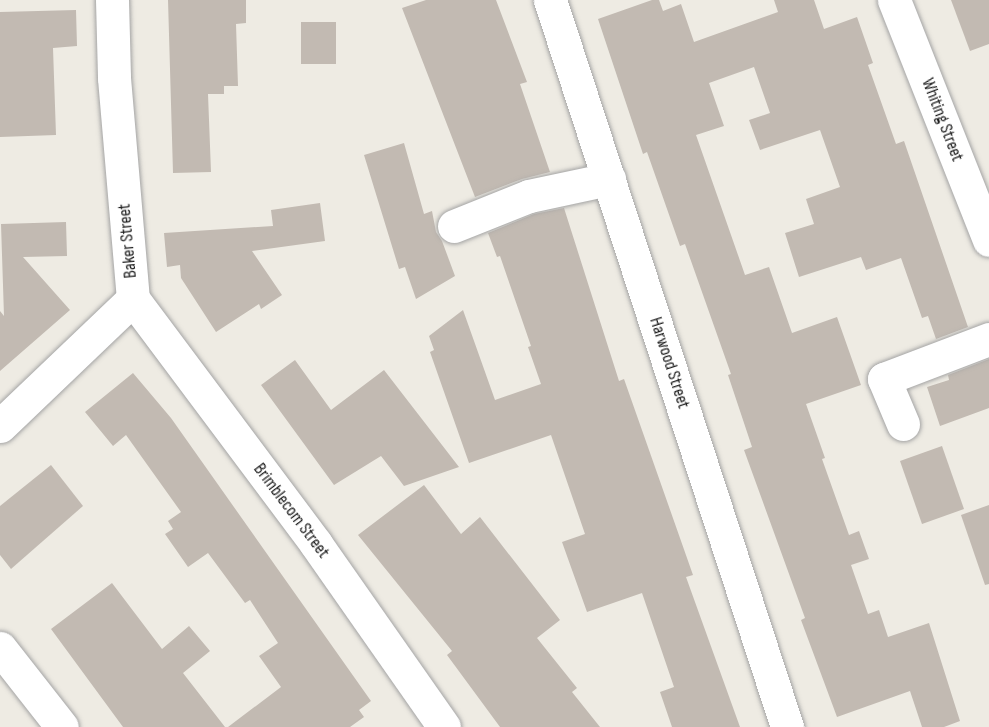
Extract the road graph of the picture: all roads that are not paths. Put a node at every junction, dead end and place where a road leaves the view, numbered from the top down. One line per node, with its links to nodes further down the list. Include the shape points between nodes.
1 (112, 0): 7 (street, Baker Street, via 114,78)
2 (550, 0): 4 (street, Harwood Street)
3 (894, 0): 6 (street, Whiting Street)
4 (609, 179): 5 (street, via 529,196); 14 (street, Harwood Street)
5 (454, 226)
6 (989, 240)
7 (133, 299): 10 (street, Baker Street); 13 (street, Brimblecom Street, via 316,544)
8 (989, 339): 9 (street, via 884,379)
9 (903, 424)
10 (0, 426)
11 (0, 648): 12 (street)
12 (62, 727)
13 (444, 727)
14 (787, 727)

